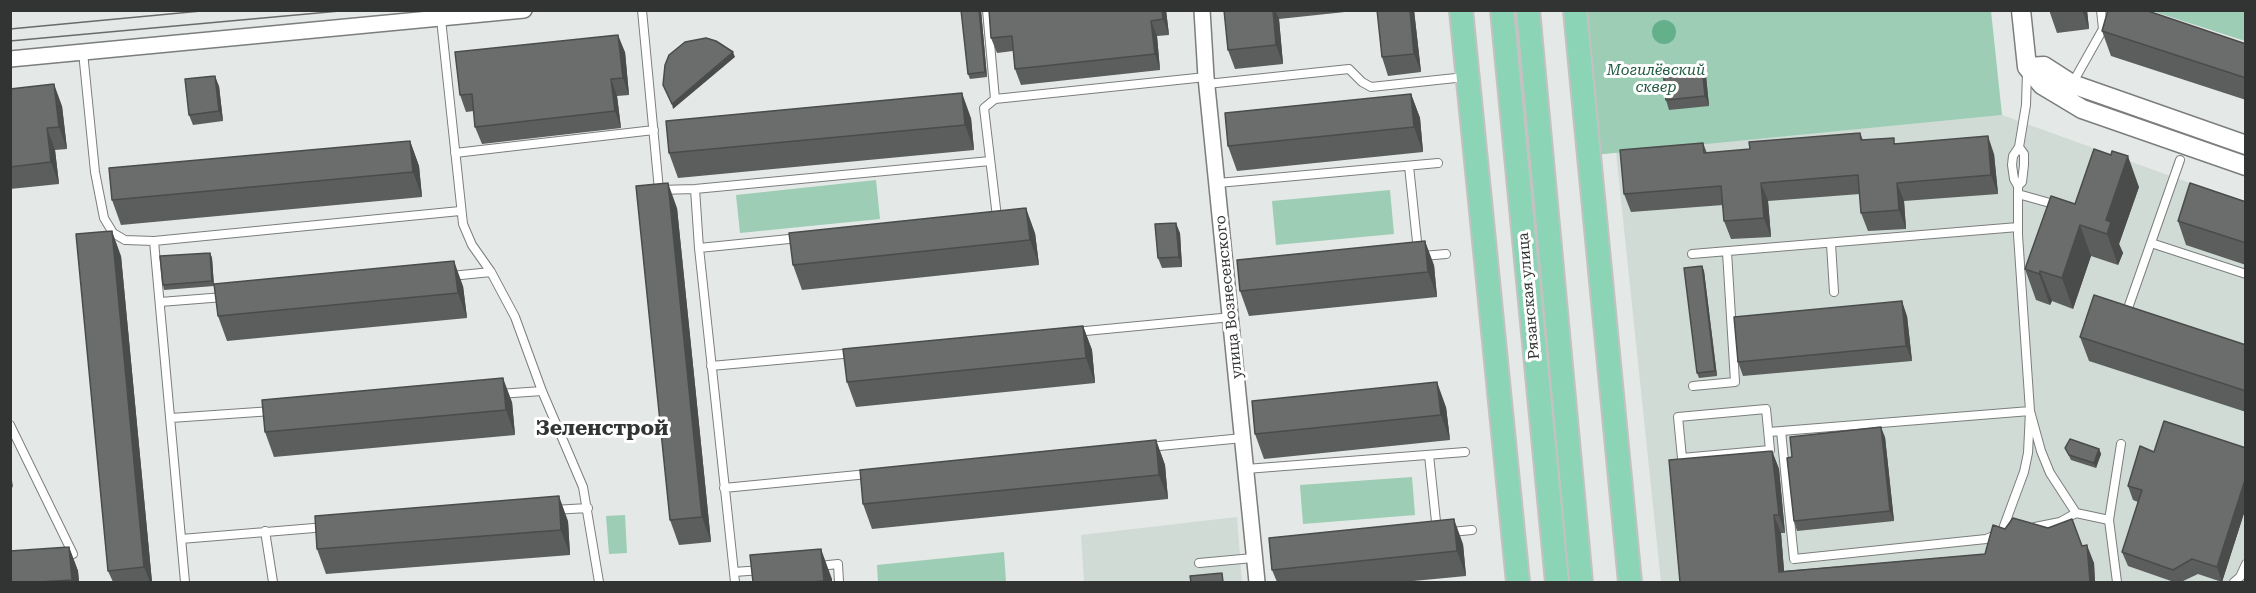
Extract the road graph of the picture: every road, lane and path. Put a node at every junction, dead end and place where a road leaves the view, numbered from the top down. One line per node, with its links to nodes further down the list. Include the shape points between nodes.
1 (524, 10): 11 (street)
2 (642, 10): 19 (lane)
3 (987, 10): 18 (lane)
4 (1202, 10): 16 (street, улица Вознесенского)
5 (1461, 10): 15 (main road)
6 (1502, 10): 101 (main road, Рязанская улица)
7 (1528, 10): 102 (main road, Рязанская улица)
8 (1575, 10): 103 (main road)
9 (2020, 10): 14 (street)
10 (2101, 10): 17 (lane, via 2103,29)
11 (441, 19): 12 (street); 22 (lane)
12 (82, 52): 13 (street); 36 (lane, via 104,218 113,233 124,240)
13 (10, 58)
14 (2027, 68): 17 (street, via 2042,85); 21 (lane)
15 (1468, 77): 16 (lane, via 1371,87 1349,69); 100 (main road)
16 (1207, 81): 18 (lane); 28 (street, улица Вознесенского)
17 (2068, 92): 20 (street); 27 (street, via 2082,109)
18 (996, 99): 24 (lane, via 984,108)
19 (654, 130): 22 (lane); 29 (lane, via 659,190)
20 (2246, 145)
21 (2019, 147): 30 (lane, via 2025,161); 30 (lane, via 2012,160)
22 (455, 153): 32 (lane)
23 (2180, 160): 37 (lane)
24 (990, 161): 29 (lane); 33 (lane, via 997,217)
25 (1438, 163): 26 (lane)
26 (1409, 166): 28 (lane); 43 (lane)
27 (2246, 166)
28 (1218, 183): 54 (street, улица Вознесенского, via 1233,274)
29 (695, 189): 39 (lane)
30 (2018, 190): 31 (lane); 34 (lane)
31 (2061, 206)
32 (460, 211): 36 (lane); 45 (lane, via 467,236)
33 (985, 218)
34 (2018, 227): 38 (lane); 62 (lane)
35 (812, 237): 39 (lane)
36 (154, 241): 50 (lane)
37 (2151, 243): 46 (lane); 52 (lane)
38 (1831, 244): 40 (lane); 48 (lane)
39 (699, 249): 57 (lane)
40 (1726, 252): 42 (lane); 58 (lane, via 1735,382)
41 (1446, 254): 43 (lane)
42 (1692, 254)
43 (1419, 257): 44 (lane)
44 (1407, 258)
45 (491, 272): 47 (lane); 59 (lane, via 514,317)
46 (2246, 274)
47 (444, 277)
48 (1834, 292)
49 (231, 296): 50 (lane)
50 (160, 302): 63 (lane)
51 (2118, 308): 52 (lane)
52 (2127, 311): 53 (lane)
53 (2138, 314)
54 (1232, 317): 55 (lane); 68 (street, улица Вознесенского)
55 (1066, 333)
56 (865, 352): 57 (lane)
57 (711, 366): 75 (lane)
58 (1693, 386)
59 (542, 391): 60 (lane); 76 (lane, via 583,487)
60 (484, 395)
61 (276, 411): 63 (lane)
62 (2030, 411): 65 (lane); 78 (lane, via 2046,463); 81 (lane, via 2024,472)
63 (171, 418): 86 (lane)
64 (10, 425): 67 (lane)
65 (1781, 431): 66 (lane); 81 (lane, via 1794,559 1986,539)
66 (1768, 432): 66 (lane, via 1766,409 1678,417 1682,458 1770,450)
67 (14, 438): 88 (lane, via 74,554)
68 (1243, 438): 70 (lane); 73 (street, улица Вознесенского)
69 (2121, 444): 79 (lane)
70 (1145, 448)
71 (1465, 452): 72 (lane)
72 (1429, 455): 73 (lane); 84 (lane)
73 (1245, 469): 87 (street, улица Вознесенского)
74 (877, 473): 75 (lane)
75 (724, 488): 93 (lane)
76 (588, 508): 77 (lane); 96 (lane)
77 (542, 511)
78 (2076, 513): 79 (lane); 81 (lane, via 2044,526)
79 (2109, 520): 104 (lane)
80 (337, 526): 83 (lane)
81 (2004, 526)
82 (1472, 530): 84 (lane)
83 (265, 531): 86 (lane); 95 (lane)
84 (1438, 533): 85 (lane)
85 (1426, 534)
86 (181, 539): 94 (lane)
87 (1256, 553): 89 (lane); 99 (street, улица Вознесенского)
88 (52, 555)
89 (1198, 563)
90 (2246, 564): 105 (lane)
91 (814, 566): 98 (lane, via 838,564)
92 (768, 569): 93 (lane)
93 (734, 572): 97 (lane)
94 (185, 582)
95 (273, 582)
96 (599, 582)
97 (735, 582)
98 (839, 582)
99 (1257, 582)
100 (1518, 582)
101 (1557, 582)
102 (1581, 582)
103 (1630, 582)
104 (2117, 582)
105 (2234, 582)

